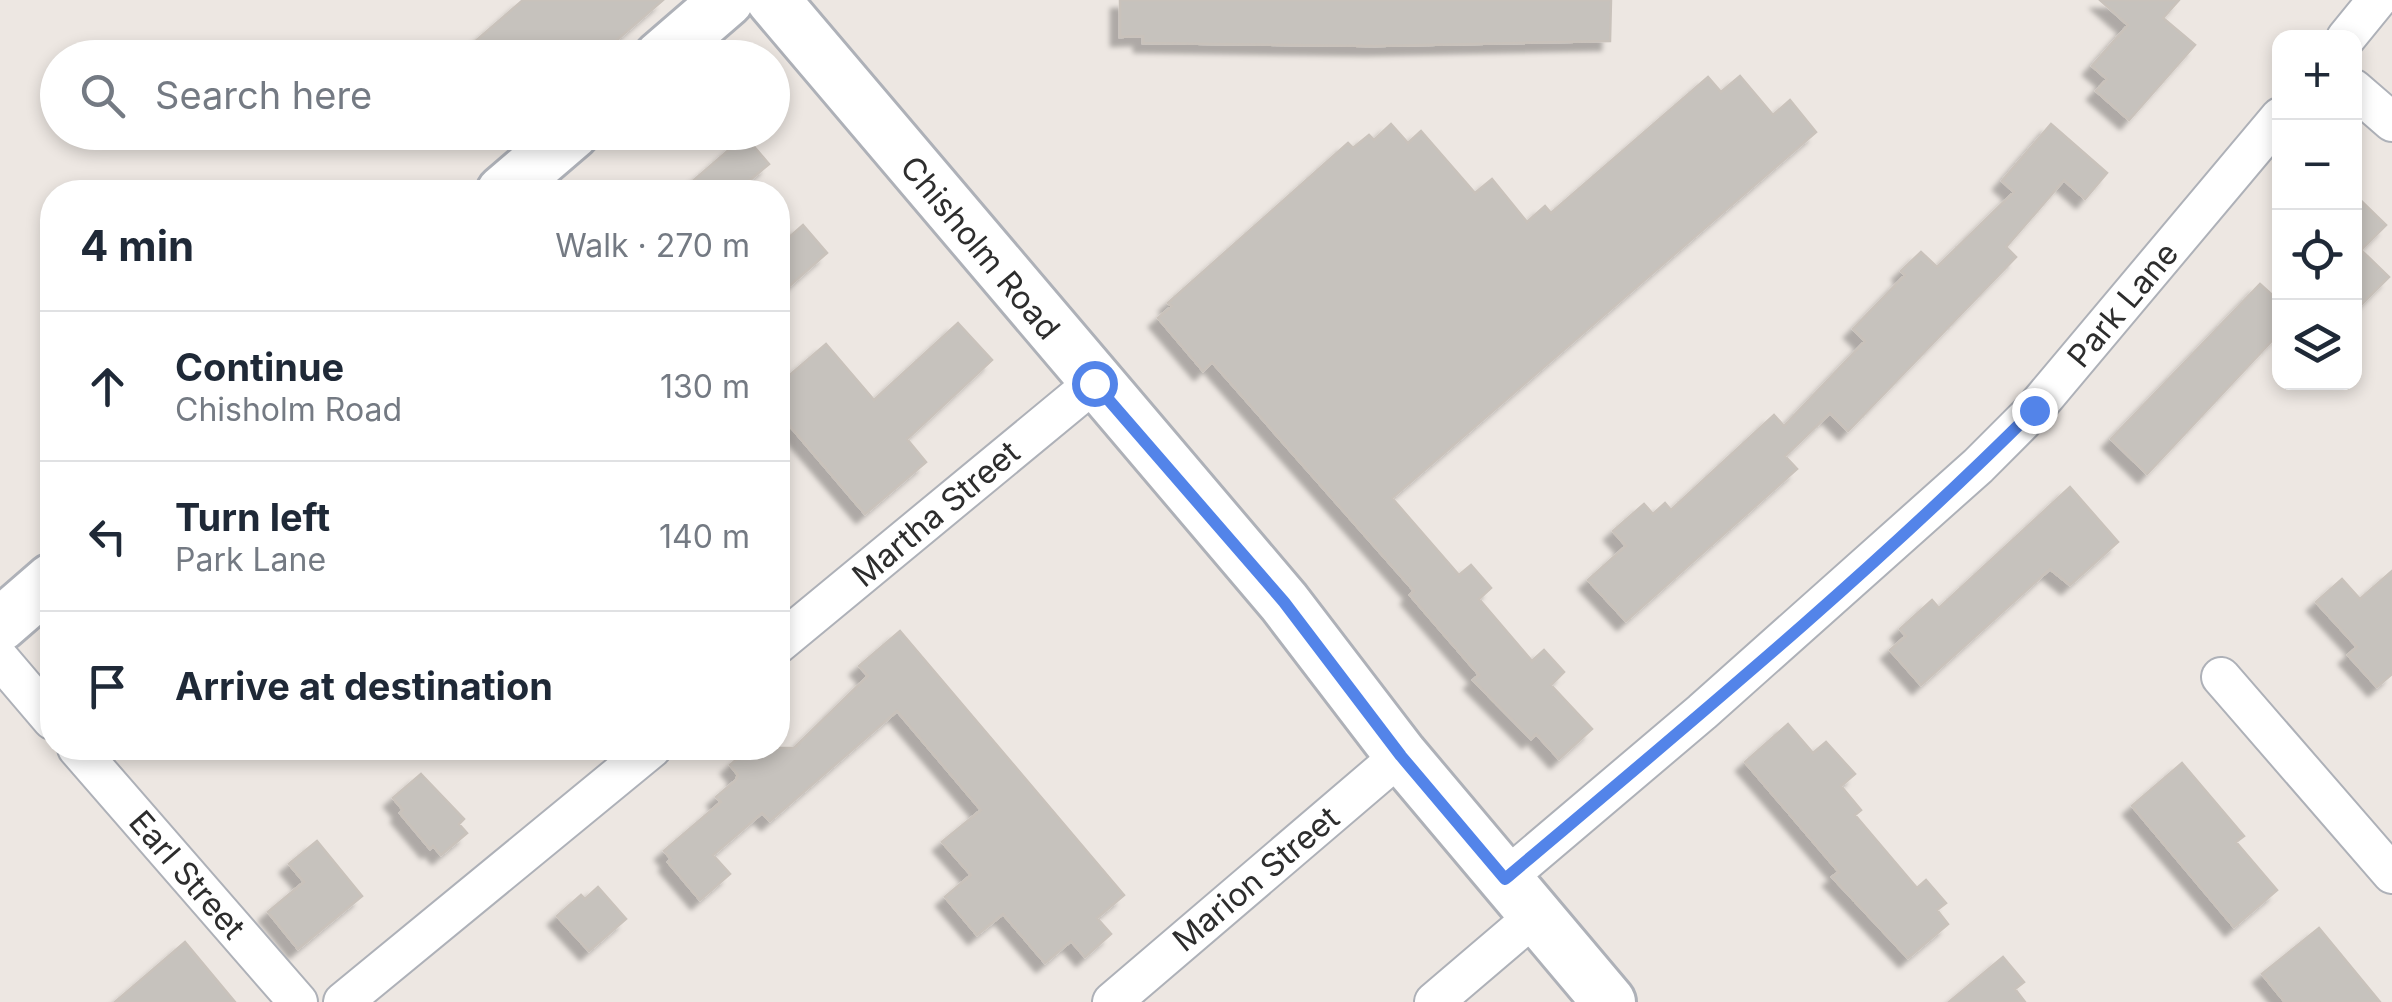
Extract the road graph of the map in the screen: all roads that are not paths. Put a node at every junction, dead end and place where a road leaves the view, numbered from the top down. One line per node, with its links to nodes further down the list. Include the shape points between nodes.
1 (728, 0): 5 (main road)
2 (773, 0): 11 (main road, Chisholm Road)
3 (2377, 0): 4 (street)
4 (2353, 30)
5 (681, 40)
6 (2362, 96): 8 (street)
7 (2277, 120): 22 (street, Park Lane, via 2034,410 1702,712)
8 (2392, 122)
9 (552, 150): 10 (main road)
10 (517, 180)
11 (1094, 383): 14 (street, Martha Street); 18 (main road, Chisholm Road, via 1284,602)
12 (40, 590): 13 (main road)
13 (0, 625)
14 (790, 634)
15 (0, 659): 17 (street)
16 (2220, 678): 21 (street)
17 (40, 706)
18 (1401, 756): 22 (main road, Chisholm Road); 25 (street, Marion Street)
19 (87, 760): 23 (street, Earl Street)
20 (637, 760): 24 (street)
21 (2392, 874)
22 (1520, 897): 26 (street, Park Lane); 27 (main road, Chisholm Road)
23 (298, 1002)
24 (344, 1002)
25 (1112, 1002)
26 (1434, 1002)
27 (1609, 1002)

